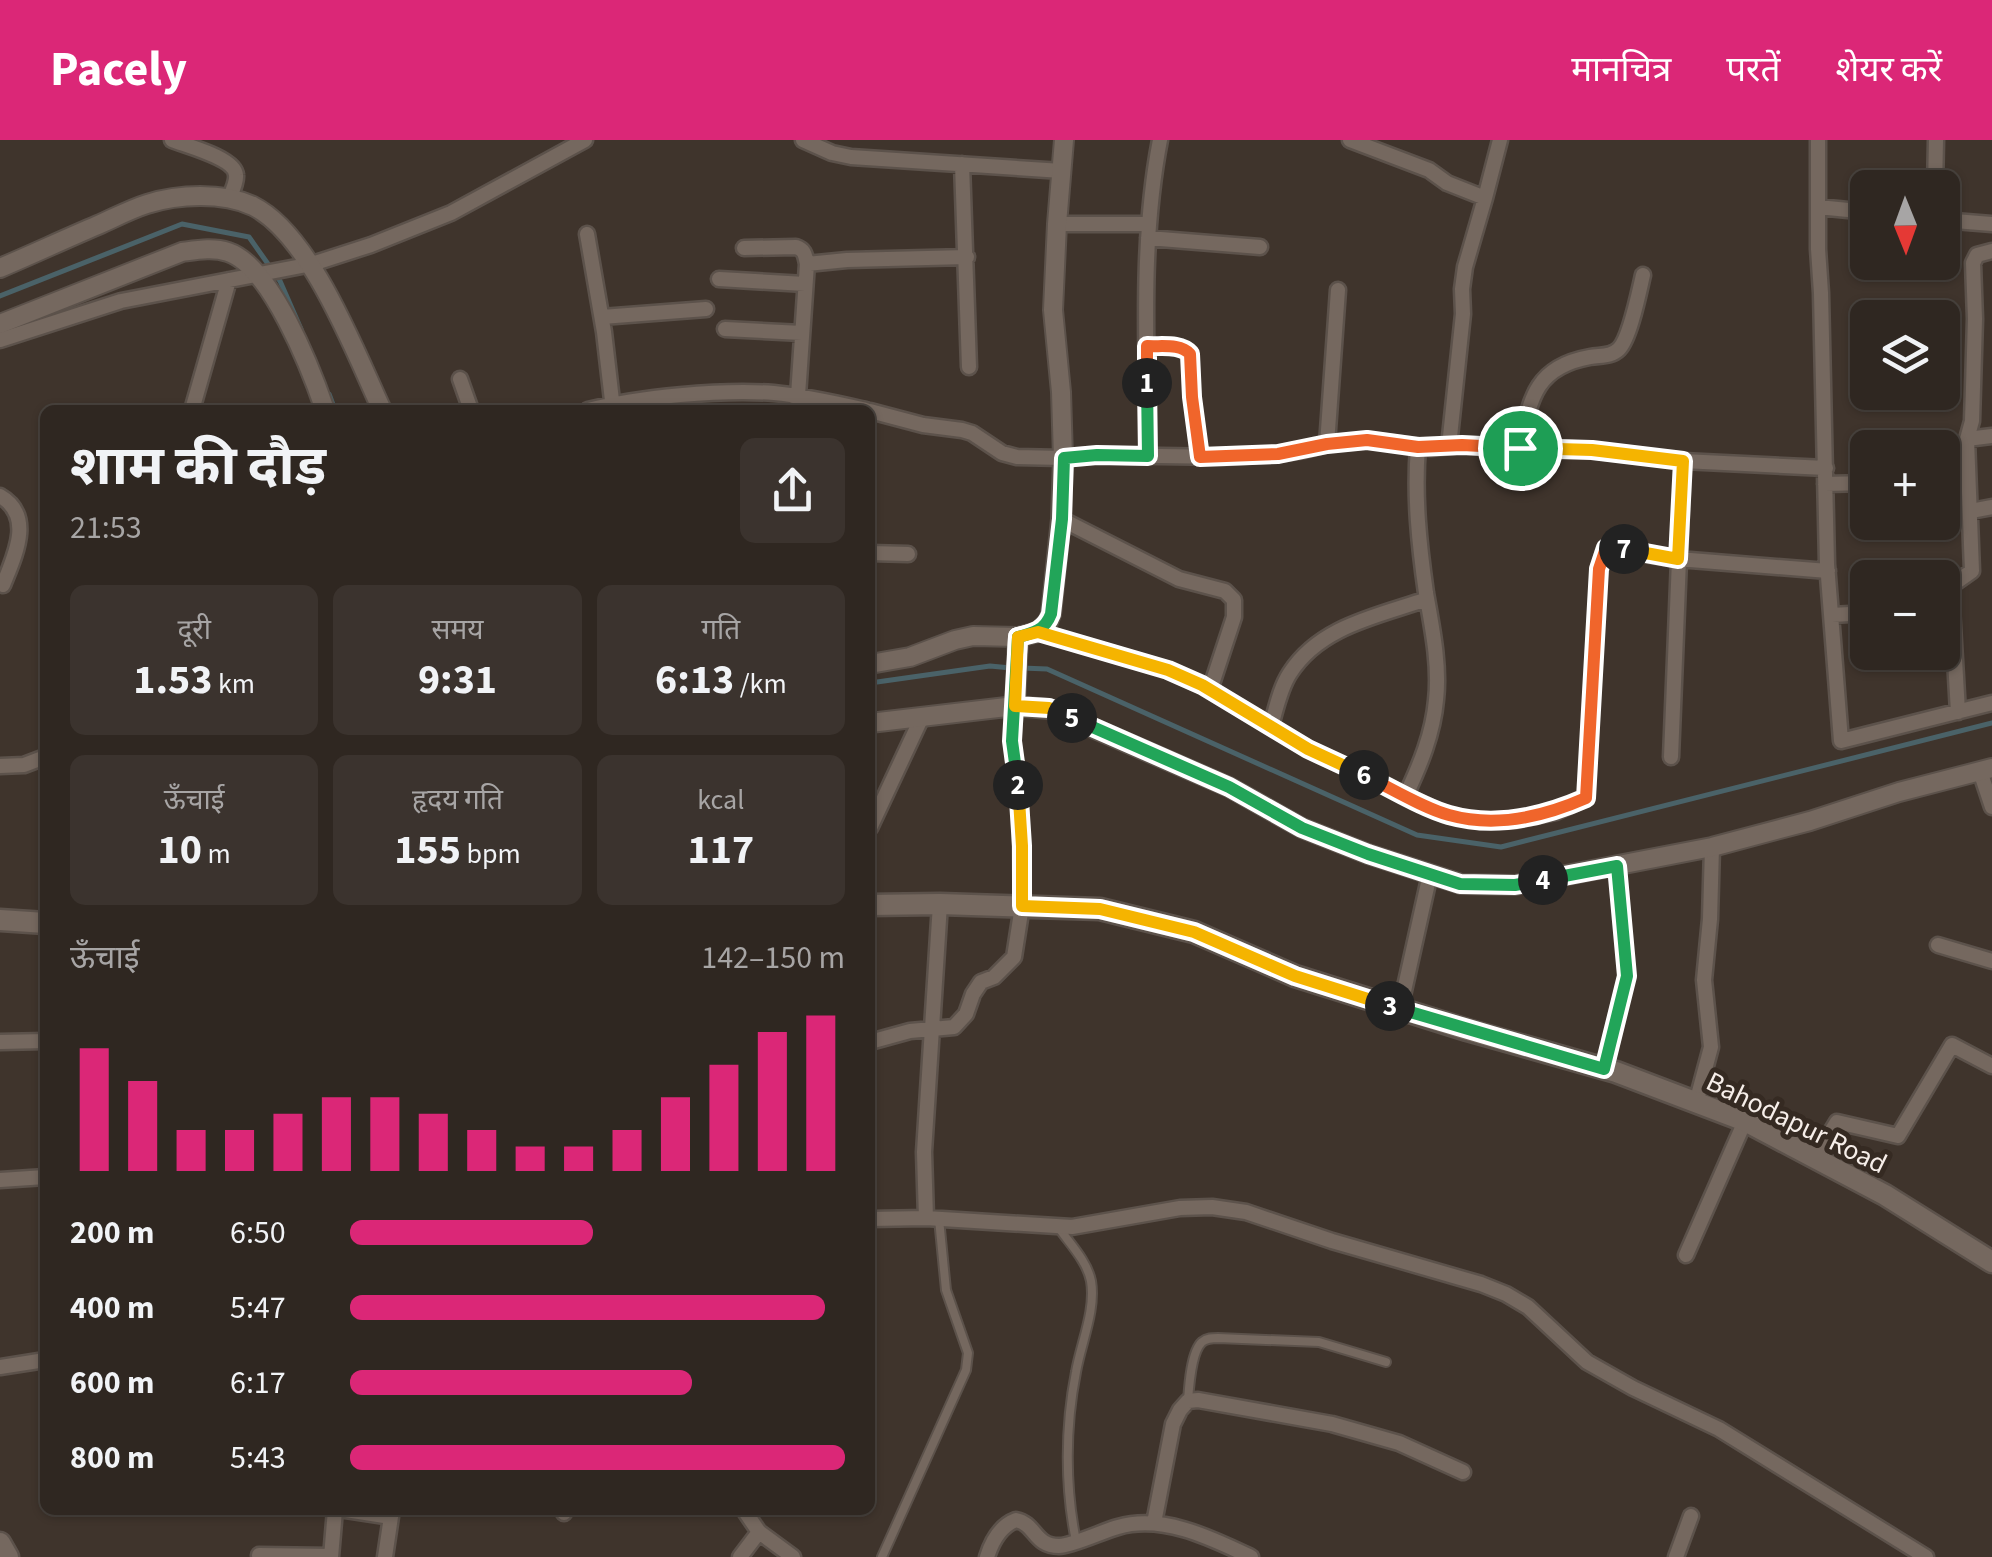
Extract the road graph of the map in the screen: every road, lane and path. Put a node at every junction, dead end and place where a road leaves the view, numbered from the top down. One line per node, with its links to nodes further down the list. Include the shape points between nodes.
1 (172, 140): 14 (street, via 232,165)
2 (585, 140): 26 (street, via 451,214)
3 (803, 140): 10 (street, via 851,157)
4 (1064, 140): 12 (street)
5 (1160, 140): 20 (street)
6 (1350, 140): 13 (street)
7 (1500, 140): 13 (street)
8 (1818, 140): 15 (street)
9 (1936, 140): 11 (street)
10 (962, 164): 12 (street); 25 (street)
11 (1935, 170)
12 (1062, 171): 18 (street)
13 (1485, 198): 55 (street, via 1465,267)
14 (230, 200): 26 (street, via 278,223); 28 (street, via 201,196 148,203)
15 (1818, 207): 16 (street); 64 (street)
16 (1850, 210)
17 (1960, 221): 19 (street)
18 (1057, 224): 20 (street); 60 (street, via 1054,310)
19 (1992, 224)
20 (1148, 231): 22 (street); 41 (street)
21 (587, 234): 36 (street)
22 (1260, 247)
23 (744, 248): 27 (street, via 796,247)
24 (1992, 251): 53 (street, via 1976,255 1973,263)
25 (966, 258): 27 (street); 42 (street)
26 (308, 264): 29 (street); 48 (street)
27 (806, 264): 33 (street)
28 (0, 268)
29 (260, 273): 32 (street); 37 (street, via 228,252 182,252); 47 (street)
30 (1643, 275): 57 (street, via 1622,347 1546,377 1530,400)
31 (718, 279): 33 (street)
32 (229, 280): 40 (street, via 121,301); 46 (street)
33 (805, 284): 39 (street)
34 (1338, 290): 54 (street)
35 (706, 310): 36 (street)
36 (602, 317): 50 (street)
37 (0, 324)
38 (726, 329): 39 (street)
39 (802, 333): 44 (street)
40 (0, 340)
41 (1147, 346): 58 (street); 59 (street, via 1190,354)
42 (969, 367)
43 (460, 379): 49 (street)
44 (798, 403): 45 (street, via 768,393 732,393)
45 (669, 404)
46 (193, 405)
47 (323, 405)
48 (379, 405)
49 (469, 405)
50 (613, 405)
51 (875, 412): 60 (street, via 972,433 1017,457)
52 (1992, 436): 53 (street)
53 (1967, 439): 62 (street)
54 (1327, 444): 56 (street, via 1367,440); 59 (street)
55 (1449, 446): 56 (street); 57 (street)
56 (1418, 447): 76 (street, via 1415,483)
57 (1520, 448): 61 (street)
58 (1148, 456): 59 (street); 60 (street)
59 (1200, 457)
60 (1064, 458): 69 (street)
61 (1683, 461): 64 (street); 72 (street)
62 (1967, 465): 63 (street); 68 (street)
63 (1960, 466)
64 (1826, 476): 65 (street); 73 (street)
65 (1850, 480)
66 (0, 496): 75 (street, via 16,510 20,526)
67 (1992, 508): 68 (street)
68 (1970, 511): 74 (street, via 1972,571)
69 (1062, 519): 79 (street, via 1051,614); 83 (street, via 1234,600)
70 (875, 553): 71 (street)
71 (908, 554)
72 (1678, 559): 73 (street); 90 (street); 94 (street, via 1614,548 1602,554 1586,798 1556,812 1480,821 1446,815)
73 (1828, 571): 78 (street)
74 (1960, 579)
75 (3, 585)
76 (1427, 598): 89 (street, via 1320,640 1287,676); 94 (street, via 1436,699 1423,759)
77 (1850, 614): 78 (street)
78 (1832, 615): 86 (street, via 1841,741)
79 (1038, 632): 80 (street); 83 (street, via 1168,670)
80 (1018, 644): 81 (street, via 973,636); 84 (street)
81 (875, 663)
82 (1954, 670): 86 (street)
83 (1210, 690): 89 (street)
84 (1015, 698): 87 (street); 99 (street, via 1229,787 1302,828); 102 (street)
85 (1992, 703): 86 (street)
86 (1958, 712)
87 (921, 719): 88 (street); 96 (street)
88 (875, 723)
89 (1271, 726): 94 (street)
90 (1671, 757)
91 (40, 759): 92 (street)
92 (0, 766)
93 (1986, 770): 95 (street); 97 (street)
94 (1406, 795)
95 (1992, 807)
96 (875, 817)
97 (1712, 847): 98 (street); 114 (street, via 1704,980 1711,1047)
98 (1617, 866): 99 (street, via 1515,885 1460,884); 113 (street, via 1627,976)
99 (1430, 874): 107 (street)
100 (940, 904): 101 (main road, Bahodapur Road); 102 (main road, Bahodapur Road); 108 (street)
101 (875, 906)
102 (1022, 906): 107 (main road, Bahodapur Road, via 1100,909 1194,932 1295,976); 108 (street, via 1014,957 981,982 954,1026)
103 (0, 920): 104 (main road)
104 (40, 922)
105 (1938, 944): 106 (street)
106 (1992, 962)
107 (1400, 1009): 113 (main road, Bahodapur Road)
108 (932, 1027): 110 (street); 119 (street, via 924,1152)
109 (40, 1041): 111 (street)
110 (875, 1041)
111 (0, 1042)
112 (1992, 1066): 116 (street, via 1952,1045 1898,1136 1836,1122)
113 (1604, 1069): 114 (main road, Bahodapur Road)
114 (1696, 1103): 115 (main road, Bahodapur Road)
115 (1745, 1121): 116 (main road, Bahodapur Road); 122 (street)
116 (1815, 1158): 123 (main road, Bahodapur Road)
117 (40, 1177): 118 (street)
118 (0, 1180)
119 (932, 1218): 120 (street); 121 (street); 143 (lane, via 946,1290 968,1353 966,1370)
120 (875, 1219)
121 (1057, 1226): 135 (lane, via 1091,1281 1068,1458); 147 (street, via 1212,1207 1481,1284 1528,1307 1587,1362 1719,1429)
122 (1686, 1256)
123 (1992, 1262)
124 (40, 1361): 126 (street)
125 (1386, 1362): 127 (lane, via 1319,1342 1205,1339)
126 (0, 1368)
127 (1188, 1401): 128 (street, via 1332,1424); 133 (street, via 1173,1424)
128 (1463, 1472)
129 (335, 1515): 139 (street)
130 (392, 1515): 140 (street)
131 (748, 1515): 134 (street)
132 (1691, 1516): 146 (street)
133 (1154, 1523): 135 (street); 145 (street, via 1208,1536)
134 (760, 1532): 141 (street); 142 (street)
135 (1076, 1542): 144 (street, via 1048,1544 1016,1520 995,1537)
136 (0, 1543): 138 (main road)
137 (260, 1555): 139 (street)
138 (8, 1557)
139 (331, 1557)
140 (384, 1557)
141 (740, 1557)
142 (793, 1557)
143 (882, 1557)
144 (987, 1557)
145 (1252, 1557)
146 (1676, 1557)
147 (1926, 1557)

